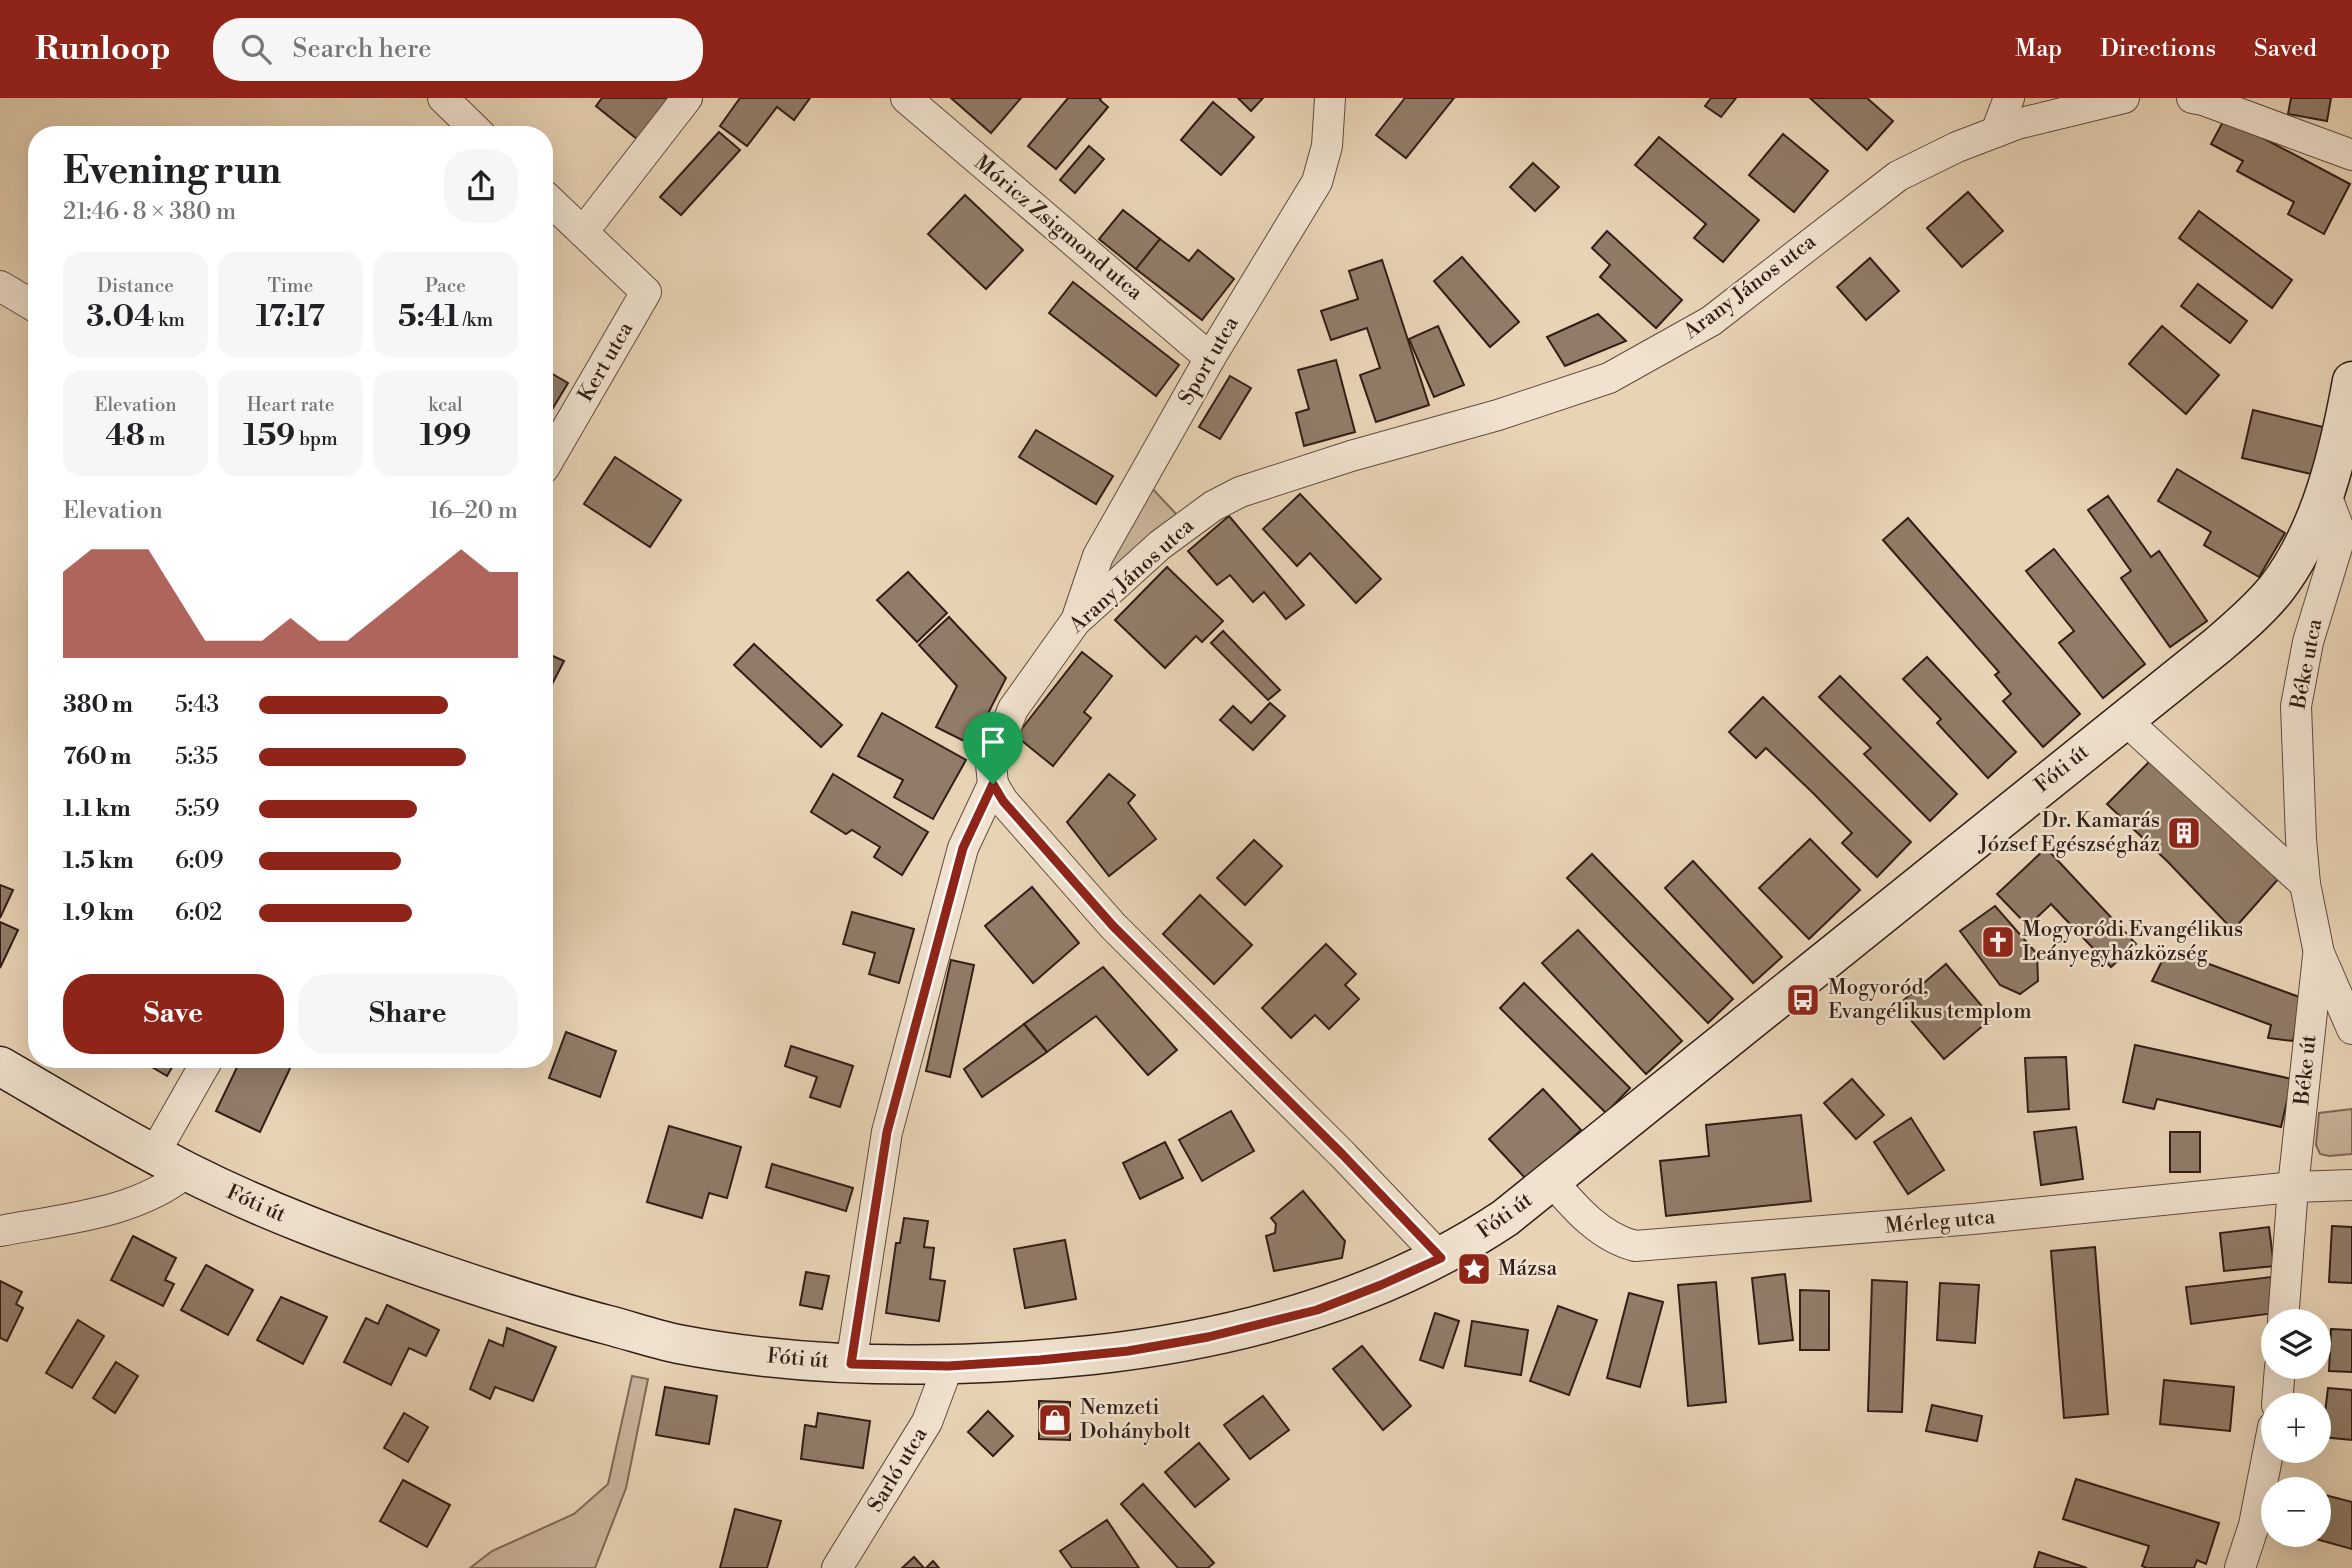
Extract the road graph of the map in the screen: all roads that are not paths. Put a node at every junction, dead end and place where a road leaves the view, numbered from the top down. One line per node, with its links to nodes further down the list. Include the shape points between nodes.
1 (443, 98): 8 (street)
2 (687, 98): 12 (street)
3 (906, 98): 15 (street, Móricz Zsigmond utca)
4 (1330, 98): 15 (street, Sport utca, via 1327,146 1317,182)
5 (2009, 98): 9 (street)
6 (2124, 98): 9 (street, Arany János utca)
7 (2192, 98): 10 (street)
8 (472, 126)
9 (1996, 132): 19 (street, Arany János utca, via 1898,176 1711,321 1609,378 1270,481 1213,506 1160,545)
10 (2352, 155)
11 (553, 204): 12 (street)
12 (583, 232): 17 (street, Kert utca, via 646,292)
13 (0, 286): 14 (street)
14 (28, 303)
15 (1210, 358): 19 (street, Sport utca, via 1098,556)
16 (2352, 381): 18 (main road, Fóti út)
17 (553, 452)
18 (2325, 492): 20 (main road, Fóti út, via 2292,566 2274,591 2218,645); 22 (street, Béke utca, via 2341,534 2308,642 2296,706)
19 (1075, 622): 21 (street, Arany János utca, via 1013,709 991,764)
20 (2124, 719): 22 (street); 29 (main road, Fóti út)
21 (993, 784): 33 (street, via 1113,926); 35 (street, Arany János utca, via 963,848 887,1132)
22 (2305, 884): 23 (street, Béke út)
23 (2319, 953): 24 (street, Béke út); 31 (street, Béke út)
24 (2352, 1029)
25 (0, 1066): 27 (main road, Fóti út)
26 (203, 1068): 27 (street)
27 (154, 1154): 28 (main road, Fóti út)
28 (187, 1172): 32 (street, via 151,1197); 35 (main road, Fóti út, via 311,1228 545,1308 677,1344)
29 (1552, 1181): 31 (street, Mérleg utca, via 1592,1223 1616,1241 1634,1246); 33 (main road, Fóti út, via 1505,1218)
30 (2352, 1185): 31 (street, Mérleg utca)
31 (2293, 1187): 34 (street, Béke út)
32 (0, 1231)
33 (1441, 1258): 36 (main road, Fóti út, via 1317,1310 1208,1337 1128,1351)
34 (2284, 1309)
35 (851, 1364): 36 (main road, Fóti út)
36 (948, 1366): 38 (street, Sarló utca, via 927,1422)
37 (2266, 1463): 39 (street)
38 (836, 1568)
39 (2240, 1568)

